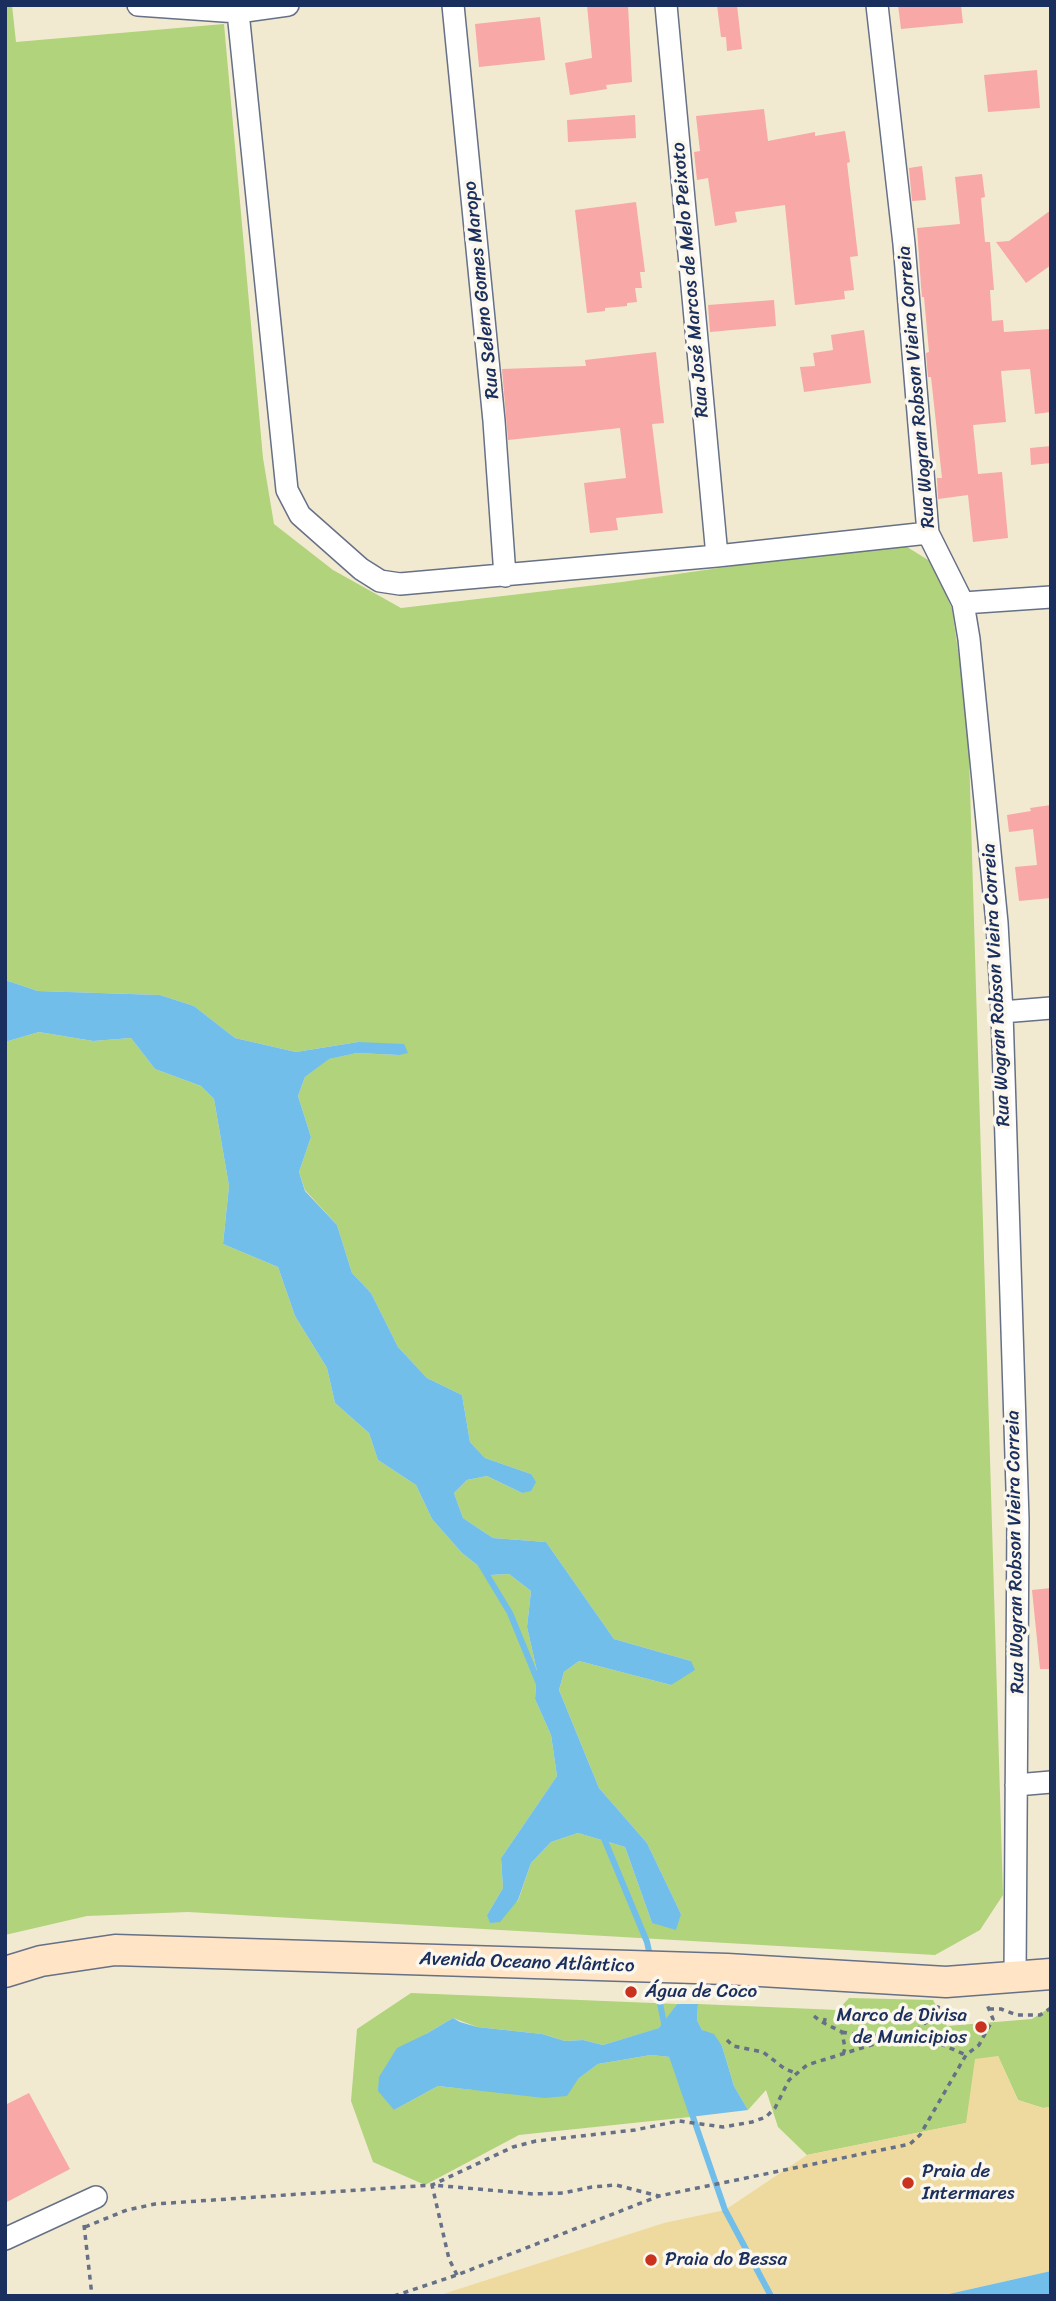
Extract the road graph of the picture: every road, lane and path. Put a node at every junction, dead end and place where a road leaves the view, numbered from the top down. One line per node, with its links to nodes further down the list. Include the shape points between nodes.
1 (138, 5): 6 (street)
2 (289, 5): 6 (street)
3 (453, 5): 9 (street, Rua Seleno Gomes Maropo)
4 (666, 5): 8 (street, Rua José Marcos de Melo Peixoto)
5 (877, 5): 7 (street, Rua Wogran Robson Vieira Correia, via 904,244)
6 (238, 12): 9 (street, via 287,490 300,514 380,581 400,584)
7 (928, 533): 8 (street); 11 (street, Rua Wogran Robson Vieira Correia)
8 (717, 556): 9 (street)
9 (505, 576)
10 (1051, 597): 11 (street)
11 (963, 603): 13 (street, Rua Wogran Robson Vieira Correia, via 970,639)
12 (1051, 1008): 13 (street)
13 (1002, 1012): 15 (street, Rua Wogran Robson Vieira Correia, via 1018,1520)
14 (1051, 1782): 15 (street)
15 (1016, 1785): 18 (street, Rua Wogran Robson Vieira Correia)
16 (5, 1972): 20 (main road, Avenida Oceano Atlântico, via 41,1961 116,1950 727,1969)
17 (1051, 1974): 18 (main road, Avenida Oceano Atlântico)
18 (1015, 1978): 19 (main road, Avenida Oceano Atlântico)
19 (977, 1981): 20 (main road, Avenida Oceano Atlântico); 31 (path, via 993,2019 979,2045)
20 (946, 1982): 27 (path, via 936,2015)
21 (1051, 2008): 22 (path, via 1040,2015)
22 (989, 2009)
23 (826, 2015): 25 (path)
24 (814, 2016): 25 (path)
25 (824, 2023): 26 (path)
26 (842, 2032): 28 (path); 30 (path)
27 (913, 2032): 28 (path); 31 (path)
28 (894, 2039): 30 (path)
29 (727, 2040): 32 (path, via 733,2046 763,2052)
30 (843, 2054): 32 (path)
31 (966, 2055): 34 (path, via 920,2135 910,2144)
32 (796, 2073): 33 (path, via 775,2108 751,2122 723,2127 679,2121 536,2141)
33 (432, 2185): 34 (path, via 534,2194 616,2185); 36 (path, via 155,2204); 38 (path)
34 (659, 2196): 38 (path)
35 (96, 2197): 36 (street)
36 (79, 2217): 37 (street); 39 (path)
37 (5, 2239)
38 (457, 2275): 40 (path)
39 (92, 2296)
40 (394, 2296)

